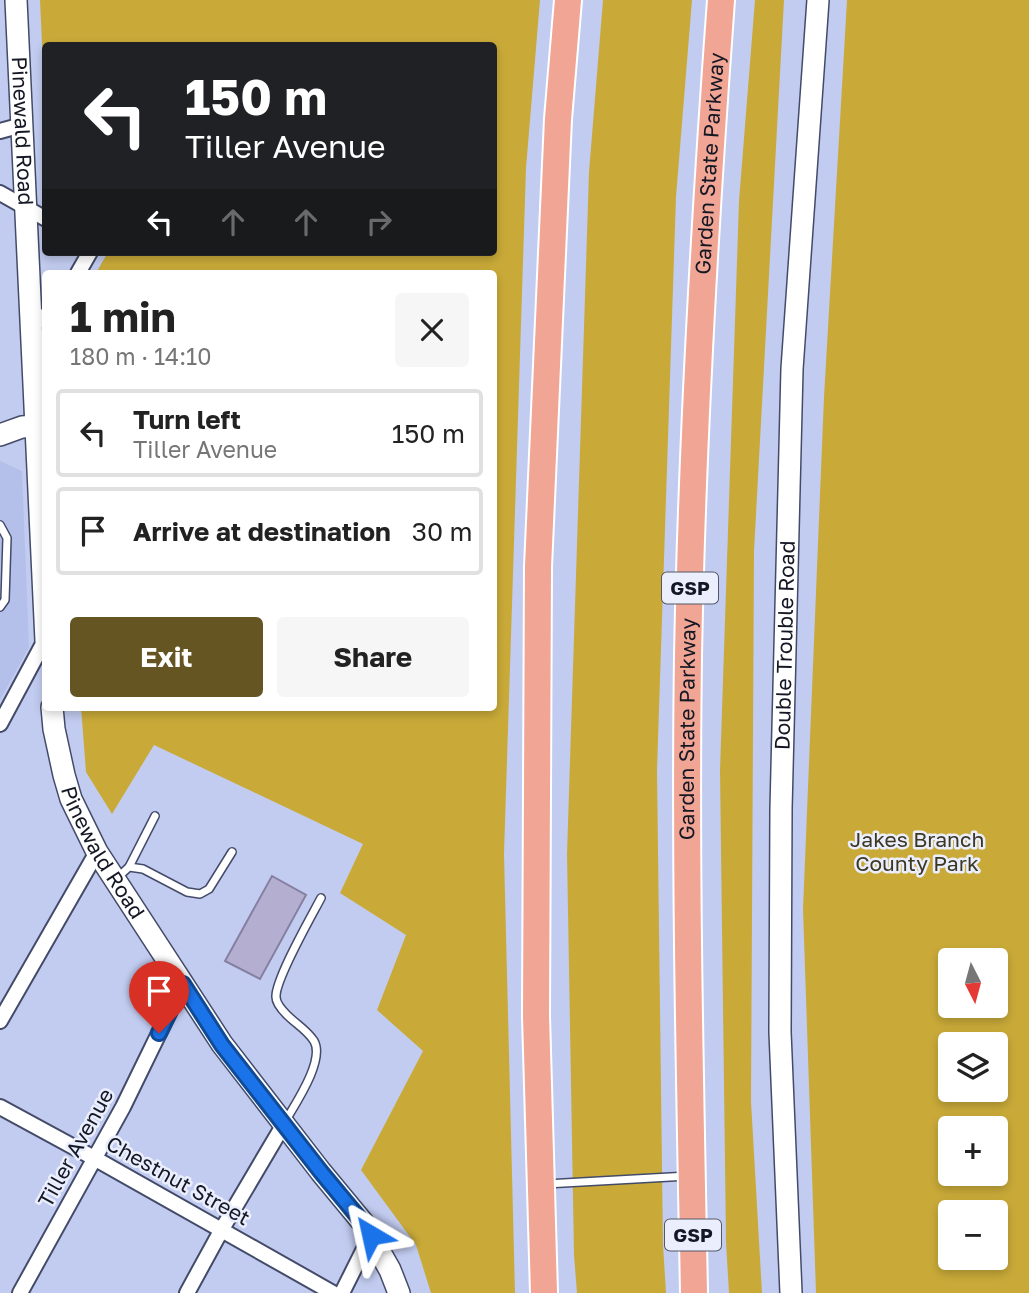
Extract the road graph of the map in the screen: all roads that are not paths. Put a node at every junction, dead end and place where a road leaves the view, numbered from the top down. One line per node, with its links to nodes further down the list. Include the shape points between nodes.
1 (16, 0): 5 (main road, Pinewald Road)
2 (568, 0): 30 (highway, via 558,119 538,568)
3 (721, 0): 29 (highway, Garden State Parkway / GSP, via 705,228 688,654)
4 (818, 0): 40 (main road, Double Trouble Road, via 792,369 781,809 780,1032)
5 (22, 125): 6 (street); 8 (main road, Pinewald Road)
6 (0, 131)
7 (0, 193): 8 (street)
8 (26, 208): 9 (street); 10 (main road, Pinewald Road)
9 (42, 217)
10 (38, 321): 11 (main road, Pinewald Road)
11 (35, 426): 12 (main road); 14 (main road, Pinewald Road)
12 (0, 435)
13 (0, 525): 15 (lane, via 7,538 5,600)
14 (42, 562)
15 (0, 607)
16 (42, 647): 18 (street)
17 (52, 711): 20 (main road, Pinewald Road, via 71,799)
18 (0, 724)
19 (155, 816): 22 (lane)
20 (97, 852): 22 (main road, Pinewald Road); 25 (street)
21 (232, 852): 22 (lane, via 209,889 200,894 143,869)
22 (122, 873): 24 (main road, Pinewald Road)
23 (321, 898): 27 (lane, via 275,998 316,1044 317,1055)
24 (183, 984): 27 (main road, Pinewald Road, via 222,1045); 28 (street, Tiller Avenue)
25 (0, 1021)
26 (0, 1107): 28 (street, Chestnut Street)
27 (284, 1124): 31 (street); 32 (main road, Pinewald Road)
28 (94, 1158): 31 (street, Chestnut Street); 33 (street, Tiller Avenue)
29 (692, 1176): 30 (lane); 39 (highway, Garden State Parkway / GSP)
30 (540, 1184): 38 (highway)
31 (222, 1229): 34 (street); 35 (street, Chestnut Street)
32 (371, 1235): 36 (street); 37 (main road, Pinewald Road)
33 (20, 1293)
34 (187, 1293)
35 (333, 1293)
36 (342, 1293)
37 (399, 1293)
38 (544, 1293)
39 (694, 1293)
40 (792, 1293)

